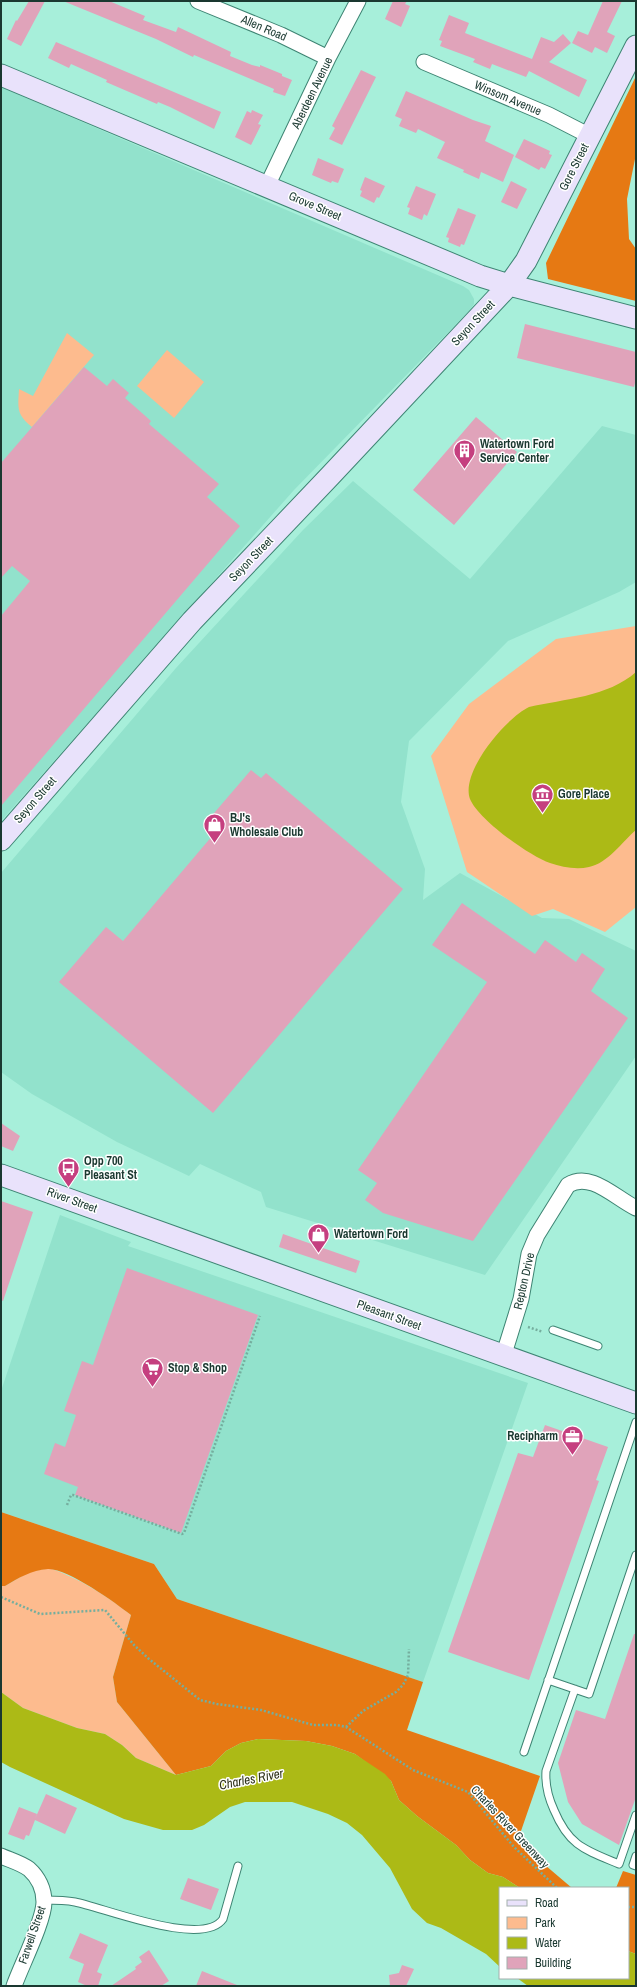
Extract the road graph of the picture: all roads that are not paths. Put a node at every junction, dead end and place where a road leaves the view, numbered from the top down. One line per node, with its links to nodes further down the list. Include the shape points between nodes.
1 (198, 1): 4 (street, Allen Road, via 281,35)
2 (358, 1): 4 (street, Aberdeen Avenue)
3 (636, 46): 7 (street, Gore Street)
4 (328, 58): 8 (street, Aberdeen Avenue)
5 (424, 62): 7 (street, Winsom Avenue, via 549,115)
6 (1, 75): 8 (street, Grove Street)
7 (590, 136): 9 (street, Gore Street, via 526,261)
8 (267, 186): 9 (street, Grove Street, via 466,270)
9 (509, 285): 10 (street, Grove Street); 11 (street, Seyon Street, via 187,626)
10 (636, 318)
11 (1, 840)
12 (1, 1176): 14 (street, River Street)
13 (636, 1208): 17 (street, Repton Drive, via 587,1180 568,1185 529,1254 519,1306)
14 (142, 1226): 17 (street, Pleasant Street)
15 (553, 1330): 16 (lane)
16 (598, 1346)
17 (503, 1357): 18 (street, Pleasant Street)
18 (636, 1403)
19 (636, 1422): 21 (lane)
20 (636, 1555): 22 (lane, via 589,1694)
21 (548, 1680): 22 (lane); 23 (lane)
22 (575, 1689): 24 (lane, via 546,1771 548,1796 560,1825 577,1845 619,1864)
23 (524, 1752)
24 (636, 1815)
25 (1, 1856): 29 (street, Farwell Street, via 24,1866 34,1874 42,1887)
26 (636, 1856): 28 (lane, via 633,1865)
27 (238, 1866): 29 (lane, via 223,1919 220,1924 211,1928 182,1930 76,1902)
28 (636, 1866)
29 (44, 1900): 30 (street, Farwell Street, via 40,1918)
30 (14, 1986)

